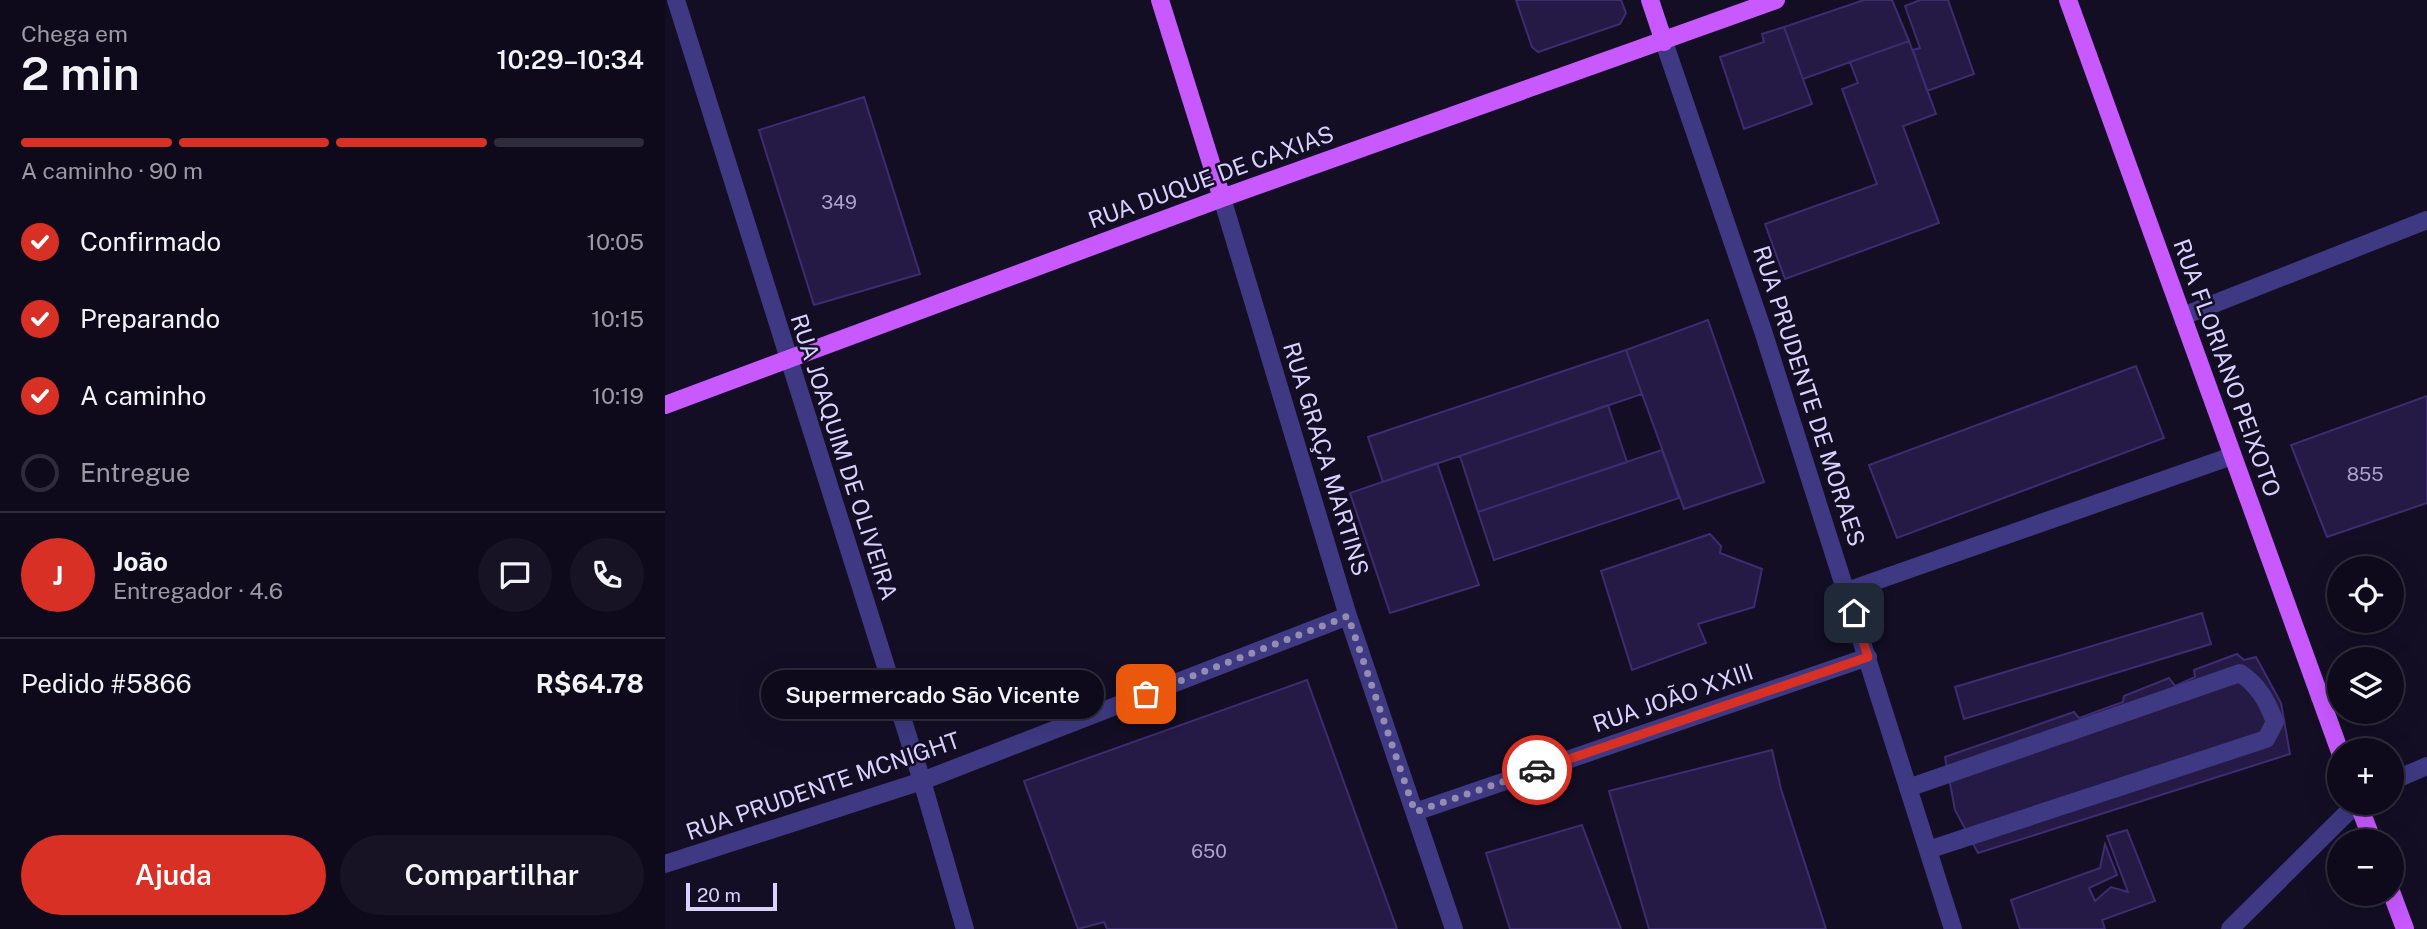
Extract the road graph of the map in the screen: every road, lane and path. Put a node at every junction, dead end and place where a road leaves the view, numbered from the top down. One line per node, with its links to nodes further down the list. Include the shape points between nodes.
1 (676, 0): 10 (street, RUA JOAQUIM DE OLIVEIRA)
2 (1160, 0): 7 (main road, RUA GRAÇA MARTINS)
3 (1650, 0): 6 (main road, RUA PRUDENTE DE MORAES)
4 (1776, 0): 6 (main road, RUA DUQUE DE CAXIAS)
5 (2068, 0): 9 (main road, RUA FLORIANO PEIXOTO)
6 (1664, 41): 7 (main road, RUA DUQUE DE CAXIAS); 13 (street, RUA PRUDENTE DE MORAES)
7 (1221, 198): 10 (main road, RUA DUQUE DE CAXIAS); 14 (street, RUA GRAÇA MARTINS)
8 (2427, 220): 9 (street)
9 (2183, 316): 12 (main road, RUA FLORIANO PEIXOTO)
10 (788, 361): 11 (main road, RUA DUQUE DE CAXIAS); 19 (street, RUA JOAQUIM DE OLIVEIRA)
11 (665, 405)
12 (2232, 456): 13 (street); 16 (main road, RUA FLORIANO PEIXOTO)
13 (1847, 591): 15 (street, RUA PRUDENTE DE MORAES)
14 (1348, 616): 19 (street, RUA PRUDENTE MCNIGHT); 21 (street, RUA GRAÇA MARTINS)
15 (1868, 657): 20 (street, RUA PRUDENTE DE MORAES); 21 (street, RUA JOÃO XXIII)
16 (2335, 738)
17 (2427, 766): 18 (street)
18 (2404, 776)
19 (922, 781): 24 (street, RUA PRUDENTE MCNIGHT); 26 (street, RUA JOAQUIM DE OLIVEIRA)
20 (1908, 788): 23 (street, RUA PRUDENTE DE MORAES); 23 (street, via 2241,673 2255,683 2275,722 2266,739)
21 (1415, 812): 27 (street, RUA GRAÇA MARTINS)
22 (2345, 815): 29 (street)
23 (1928, 850): 28 (street, RUA PRUDENTE DE MORAES)
24 (665, 864)
25 (2397, 906): 30 (main road)
26 (965, 929)
27 (1454, 929)
28 (1952, 929)
29 (2230, 929)
30 (2406, 929)

